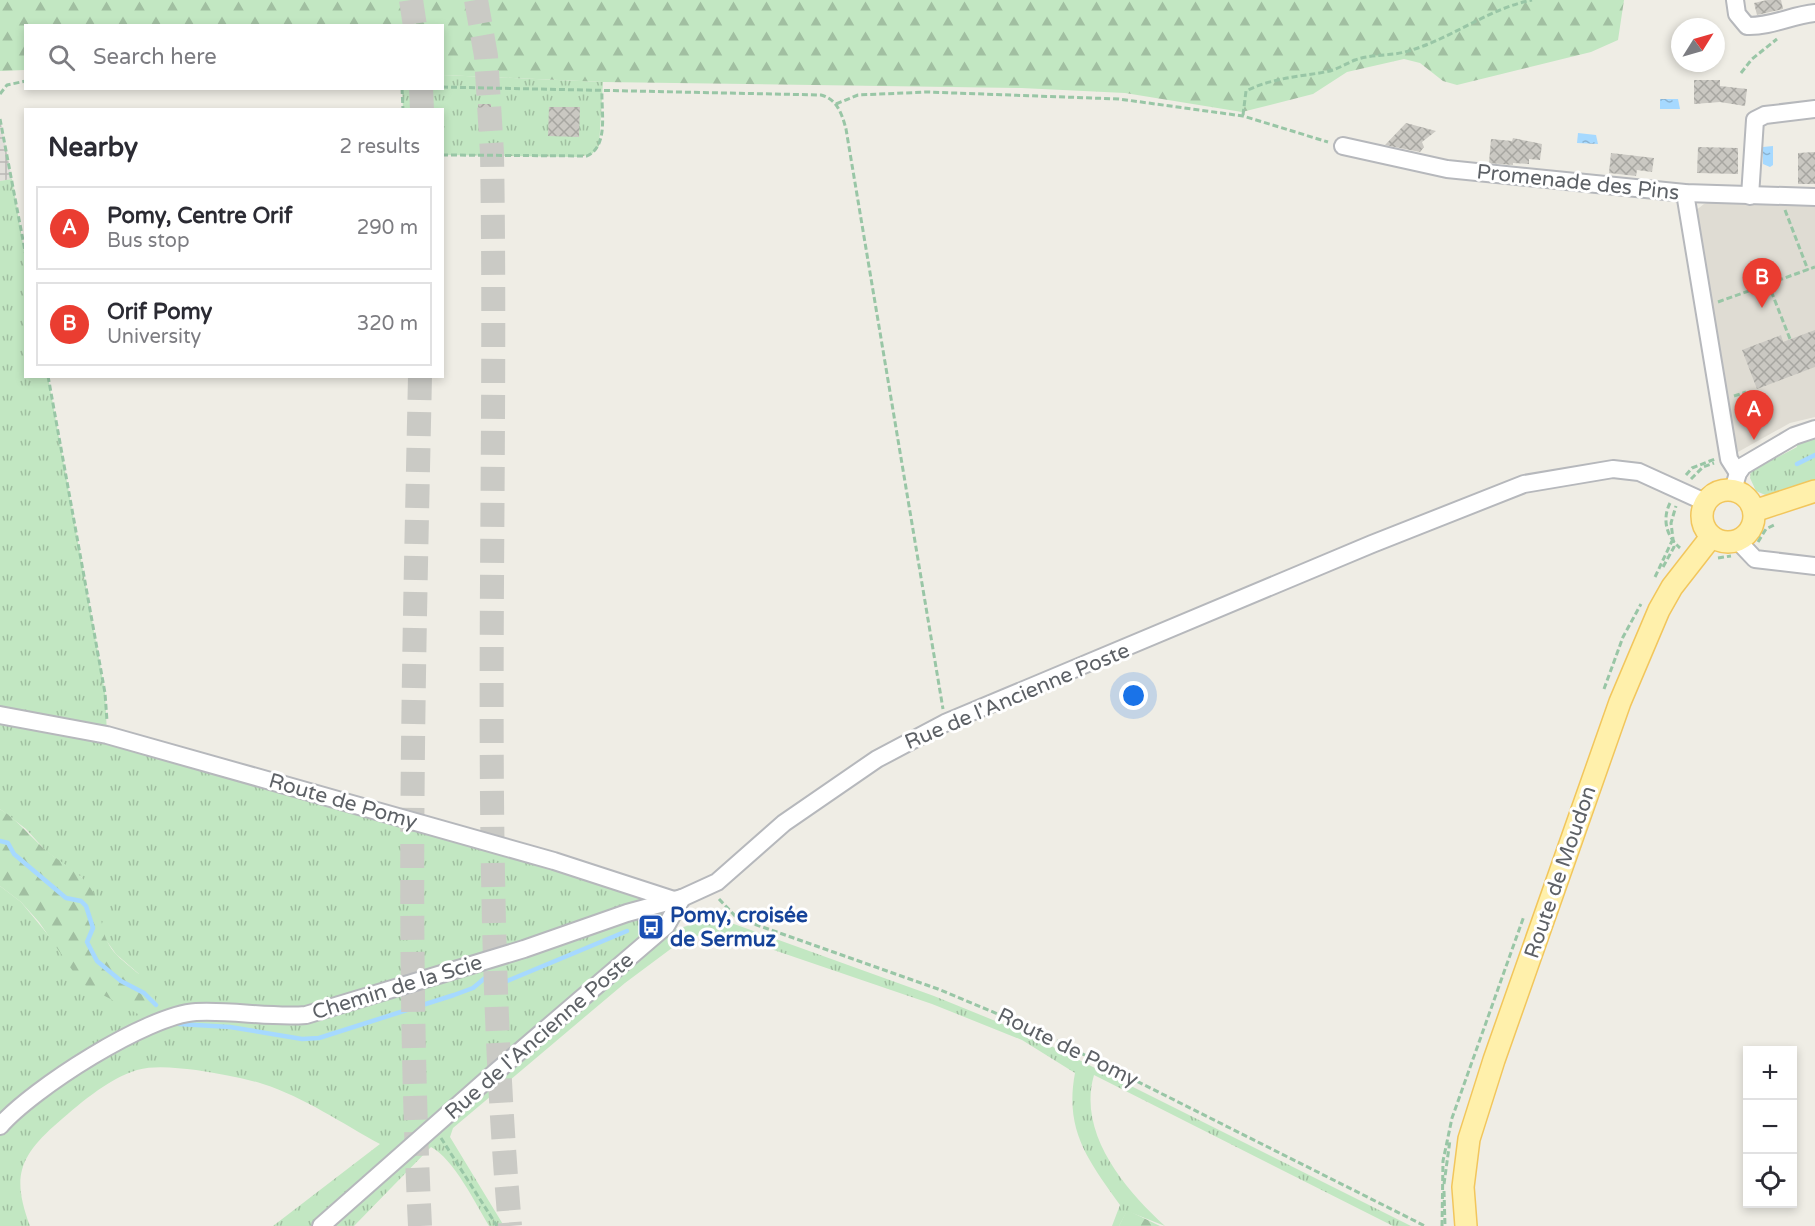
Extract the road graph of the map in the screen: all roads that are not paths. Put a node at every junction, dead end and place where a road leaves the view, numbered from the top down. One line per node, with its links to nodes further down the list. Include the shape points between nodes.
1 (1735, 0): 2 (street, via 1737,14 1747,26)
2 (1815, 13)
3 (1815, 109): 6 (street, via 1765,115 1755,120)
4 (1343, 146): 5 (street, Promenade des Pins, via 1428,166)
5 (1685, 193): 6 (street, Promenade des Pins); 10 (street)
6 (1750, 196): 7 (street, Promenade des Pins)
7 (1815, 197)
8 (1736, 417): 10 (street)
9 (1815, 429): 11 (street, via 1752,460)
10 (1728, 453): 11 (street)
11 (1735, 482): 13 (main road); 14 (main road)
12 (1815, 491): 14 (main road)
13 (1705, 502): 15 (main road, via 1701,517); 19 (street, Rue de l'Ancienne Poste, via 1639,472 1613,469 1524,484 945,723 877,759 784,823 717,882)
14 (1754, 511): 16 (main road, via 1751,529)
15 (1711, 537): 16 (main road); 22 (main road, Route de Moudon, via 1663,602 1620,702 1469,1139 1463,1187)
16 (1735, 548): 17 (street, via 1755,559)
17 (1815, 566)
18 (0, 715): 19 (street, Route de Pomy, via 107,735)
19 (679, 899): 20 (street, Chemin de la Scie, via 306,1015 195,1012 160,1020 53,1082 14,1110); 21 (street, Rue de l'Ancienne Poste, via 666,926)
20 (0, 1126)
21 (321, 1226)
22 (1466, 1226)

